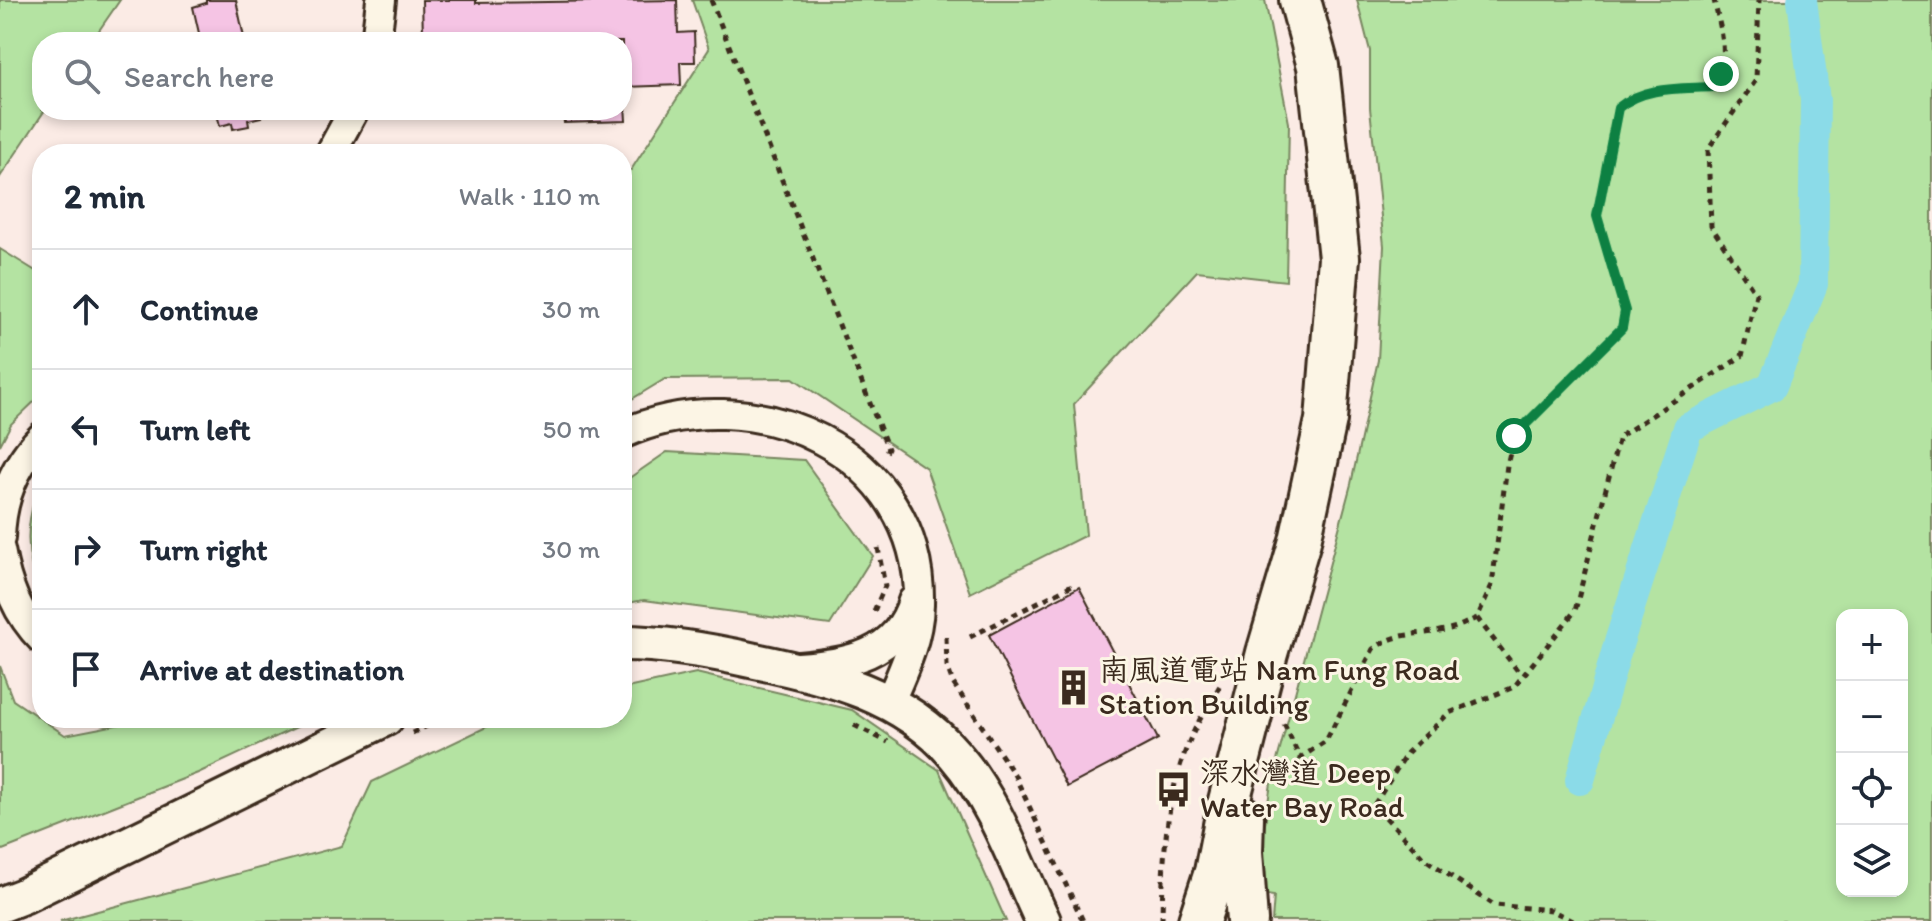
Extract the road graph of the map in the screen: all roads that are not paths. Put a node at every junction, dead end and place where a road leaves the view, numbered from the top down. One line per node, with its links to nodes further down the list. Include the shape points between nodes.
1 (381, 0): 3 (street)
2 (1300, 0): 16 (main road, via 1318,66 1339,258 1326,420 1300,541)
3 (377, 32)
4 (349, 120): 5 (street)
5 (335, 144)
6 (632, 430): 10 (street, via 664,419 718,412 769,418 811,434 850,459 885,494 908,536)
7 (32, 449): 8 (street, via 10,484)
8 (0, 538)
9 (0, 550): 11 (street, via 10,592)
10 (918, 582): 13 (street, via 911,608 883,645 853,660); 14 (street, via 916,630)
11 (32, 627)
12 (632, 644): 13 (street, via 702,650)
13 (790, 668): 14 (street, via 835,679)
14 (889, 703): 19 (street, via 939,738 973,779)
15 (366, 728): 18 (street)
16 (1246, 738): 17 (main road); 22 (main road, via 1242,852)
17 (1215, 872): 20 (main road); 21 (main road)
18 (0, 905)
19 (1043, 921)
20 (1199, 921)
21 (1215, 921)
22 (1247, 921)

